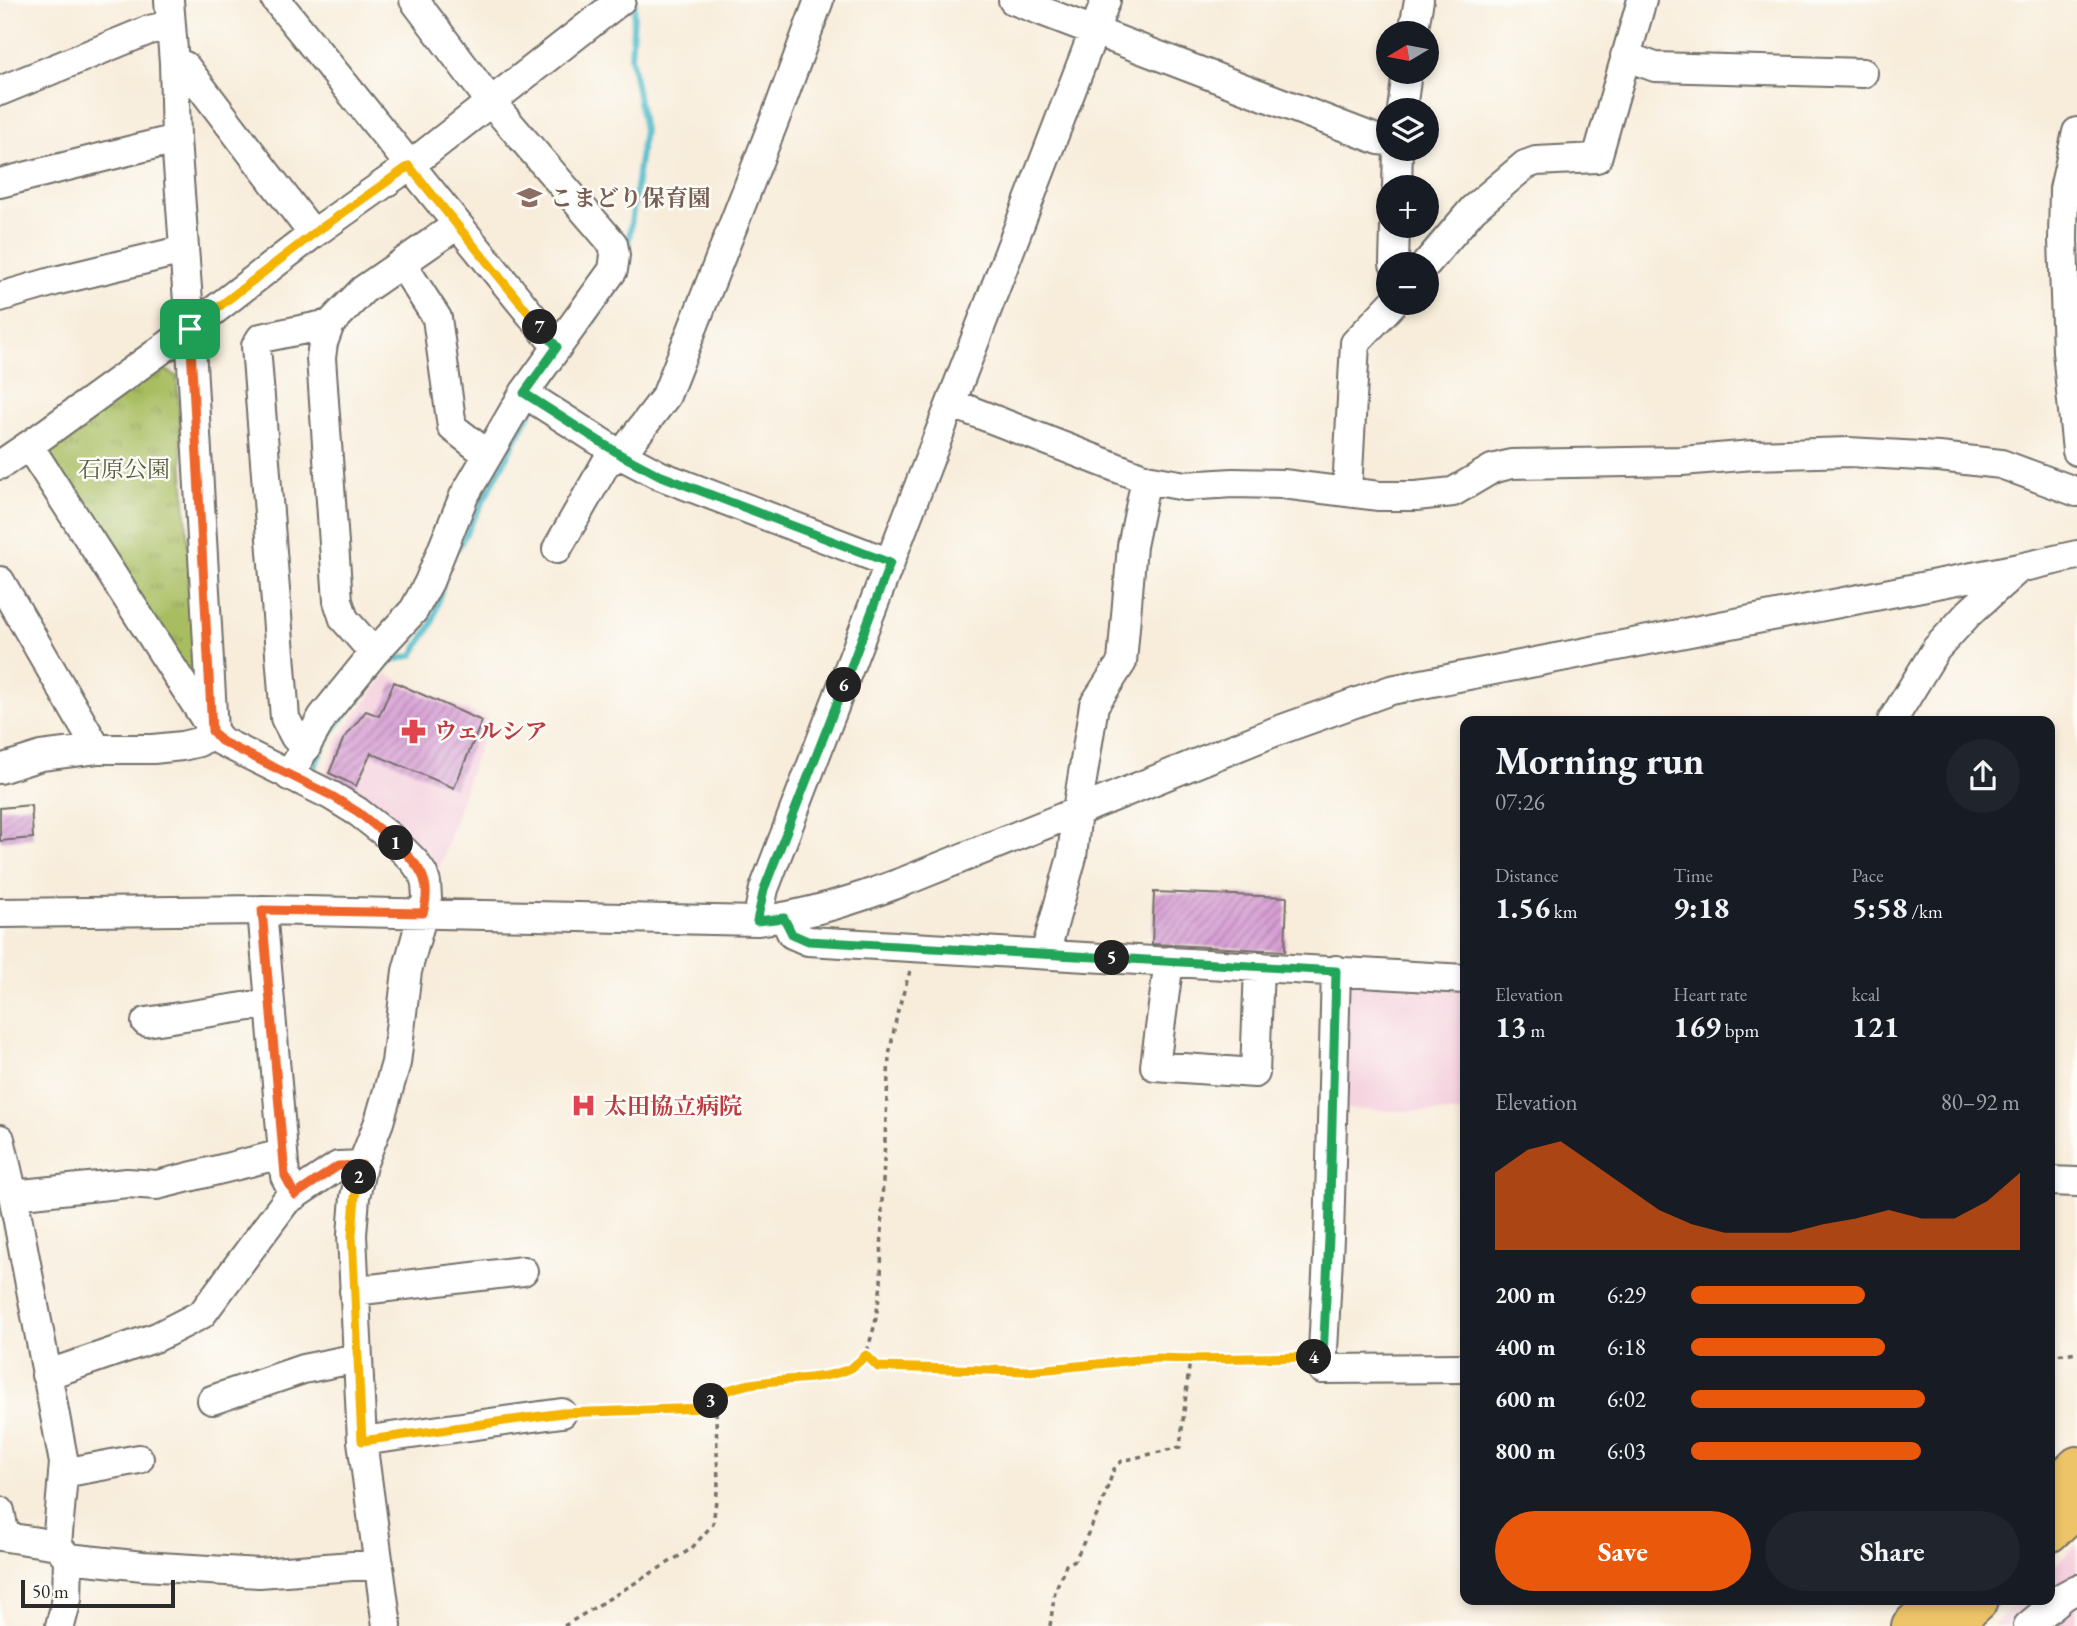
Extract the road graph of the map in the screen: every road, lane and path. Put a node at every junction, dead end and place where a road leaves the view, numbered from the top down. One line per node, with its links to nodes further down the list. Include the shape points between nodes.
1 (276, 0): 20 (street)
2 (414, 0): 16 (street)
3 (819, 0): 37 (street, via 666,396)
4 (1013, 0): 11 (street)
5 (1106, 0): 11 (street)
6 (1419, 0): 10 (street)
7 (1642, 0): 12 (street)
8 (619, 1): 16 (street)
9 (170, 9): 13 (street); 15 (street, via 149,30)
10 (1415, 21)
11 (1094, 31): 19 (street); 33 (street)
12 (1625, 56): 14 (street, via 1656,67); 25 (street, via 1597,158 1525,165 1473,209)
13 (174, 63): 18 (street); 23 (street, via 185,66)
14 (1863, 73)
15 (0, 91)
16 (490, 101): 20 (street); 31 (street, via 612,244 615,254 613,270)
17 (2077, 132): 35 (street, via 2064,189 2063,240)
18 (176, 139): 21 (street); 24 (street)
19 (1376, 139)
20 (409, 166): 22 (street); 23 (street)
21 (0, 183)
22 (457, 225): 26 (street); 31 (street)
23 (313, 234): 30 (street)
24 (184, 250): 27 (street); 30 (street)
25 (1436, 252)
26 (402, 264): 29 (street, via 363,290); 36 (street, via 437,318 452,427)
27 (0, 297)
28 (1381, 315): 40 (street, via 1355,344)
29 (330, 324): 47 (street, via 321,358 338,601 344,619); 50 (street, via 261,338 256,346 285,718)
30 (190, 329): 34 (street); 49 (street)
31 (557, 347): 32 (street)
32 (524, 393): 36 (street); 37 (street)
33 (951, 403): 39 (street); 44 (street)
34 (29, 446): 38 (street); 49 (street)
35 (2077, 451)
36 (488, 455): 47 (street, via 464,496 414,610)
37 (621, 455): 42 (street, via 606,463); 44 (street, via 659,475)
38 (0, 465)
39 (1146, 479): 40 (street, via 1185,486 1283,484); 54 (street, via 1132,546 1122,662 1094,705)
40 (1347, 491): 41 (street, via 1379,496 1453,492 1492,469 1511,464 1848,452 2001,464)
41 (2077, 492)
42 (557, 549)
43 (2077, 555): 45 (street)
44 (890, 563): 58 (street, via 764,889)
45 (2019, 568): 48 (street, via 1936,649); 54 (street, via 1391,690)
46 (0, 581): 51 (street)
47 (374, 653): 50 (street, via 323,716)
48 (1895, 716)
49 (212, 731): 51 (street, via 199,742 182,746); 53 (street, via 221,741)
50 (306, 748): 53 (street)
51 (97, 749): 52 (street, via 41,756)
52 (0, 769)
53 (289, 776): 57 (street, via 358,812 414,861 426,883)
54 (1077, 811): 58 (street, via 860,898); 60 (street, via 1072,857)
55 (262, 910): 56 (street); 57 (street); 65 (street)
56 (0, 913)
57 (423, 913): 58 (street); 69 (street, via 407,971 391,1086)
58 (770, 919): 59 (street, via 808,941)
59 (921, 946): 60 (street); 77 (path, via 900,1003 889,1056 881,1285)
60 (1045, 954): 61 (street)
61 (1169, 961): 62 (street); 62 (street, via 1155,1066 1255,1073)
62 (1259, 966): 63 (street)
63 (1336, 971): 64 (street); 79 (street)
64 (1460, 979)
65 (270, 1003): 66 (street); 68 (street)
66 (146, 1022)
67 (2, 1151): 72 (street)
68 (282, 1154): 72 (street, via 157,1185 127,1183); 73 (street, via 285,1176)
69 (362, 1165): 73 (street, via 338,1166); 75 (street, via 353,1216)
70 (2055, 1181): 71 (street)
71 (2077, 1182)
72 (13, 1195): 83 (street)
73 (295, 1195): 83 (street, via 202,1314 157,1337)
74 (523, 1271): 75 (street)
75 (354, 1291): 80 (street)
76 (2077, 1352): 78 (path)
77 (866, 1355): 81 (path, via 878,1367 1029,1371 1156,1358); 84 (path, via 850,1369 737,1387)
78 (2055, 1355)
79 (1323, 1357): 81 (path); 82 (street, via 1322,1369)
80 (358, 1359): 85 (street, via 303,1369); 87 (street)
81 (1190, 1359): 105 (path, via 1181,1447 1122,1461 1114,1469 1100,1509 1055,1591)
82 (1460, 1368)
83 (47, 1375): 90 (street)
84 (718, 1395): 86 (path, via 705,1408); 104 (path, via 713,1524 691,1549)
85 (212, 1400)
86 (562, 1413): 87 (street)
87 (362, 1441): 96 (street)
88 (139, 1459): 90 (street)
89 (2077, 1466): 91 (highway)
90 (63, 1473): 95 (street)
91 (2055, 1487)
92 (2077, 1507): 93 (highway)
93 (2055, 1527)
94 (2, 1528): 95 (street)
95 (62, 1552): 96 (street, via 143,1566 259,1573); 102 (street, via 67,1599)
96 (379, 1564): 103 (street)
97 (2077, 1589): 98 (street)
98 (2055, 1604)
99 (1934, 1605): 106 (highway)
100 (1974, 1605): 107 (highway)
101 (2053, 1605): 108 (street)
102 (60, 1626)
103 (387, 1626)
104 (565, 1626)
105 (1049, 1626)
106 (1911, 1626)
107 (1951, 1626)
108 (2028, 1626)

